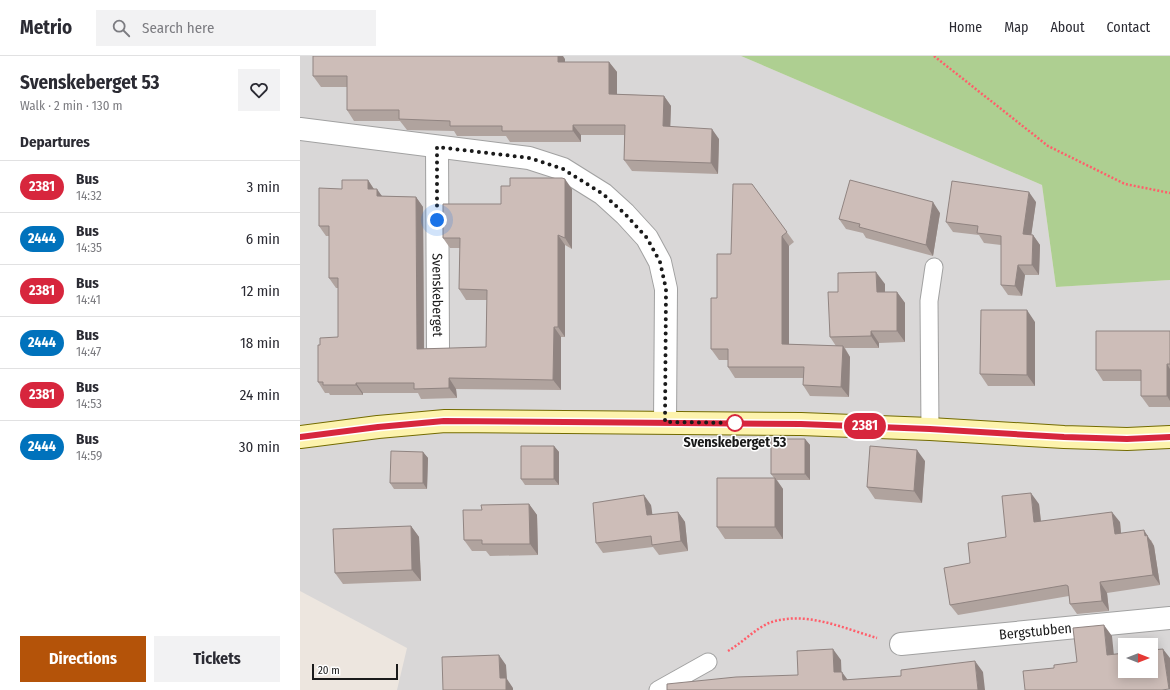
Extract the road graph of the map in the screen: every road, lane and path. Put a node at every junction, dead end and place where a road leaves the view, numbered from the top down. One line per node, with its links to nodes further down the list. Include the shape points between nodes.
1 (934, 56): 4 (path, via 1048,146 1125,184)
2 (300, 129): 3 (street)
3 (437, 147): 6 (street, Svenskeberget); 7 (street, via 530,158 563,169 603,194 647,238 660,262 666,289)
4 (1170, 193)
5 (934, 267): 8 (lane, via 929,301)
6 (438, 347)
7 (665, 422): 8 (street); 9 (street, via 444,421)
8 (930, 429): 10 (street, via 1064,437)
9 (300, 437)
10 (1170, 437)
11 (1170, 618): 12 (street, Bergstubben)
12 (901, 644): 13 (path, via 809,618 787,618 768,623 736,647)
13 (708, 662): 14 (lane)
14 (658, 690)

